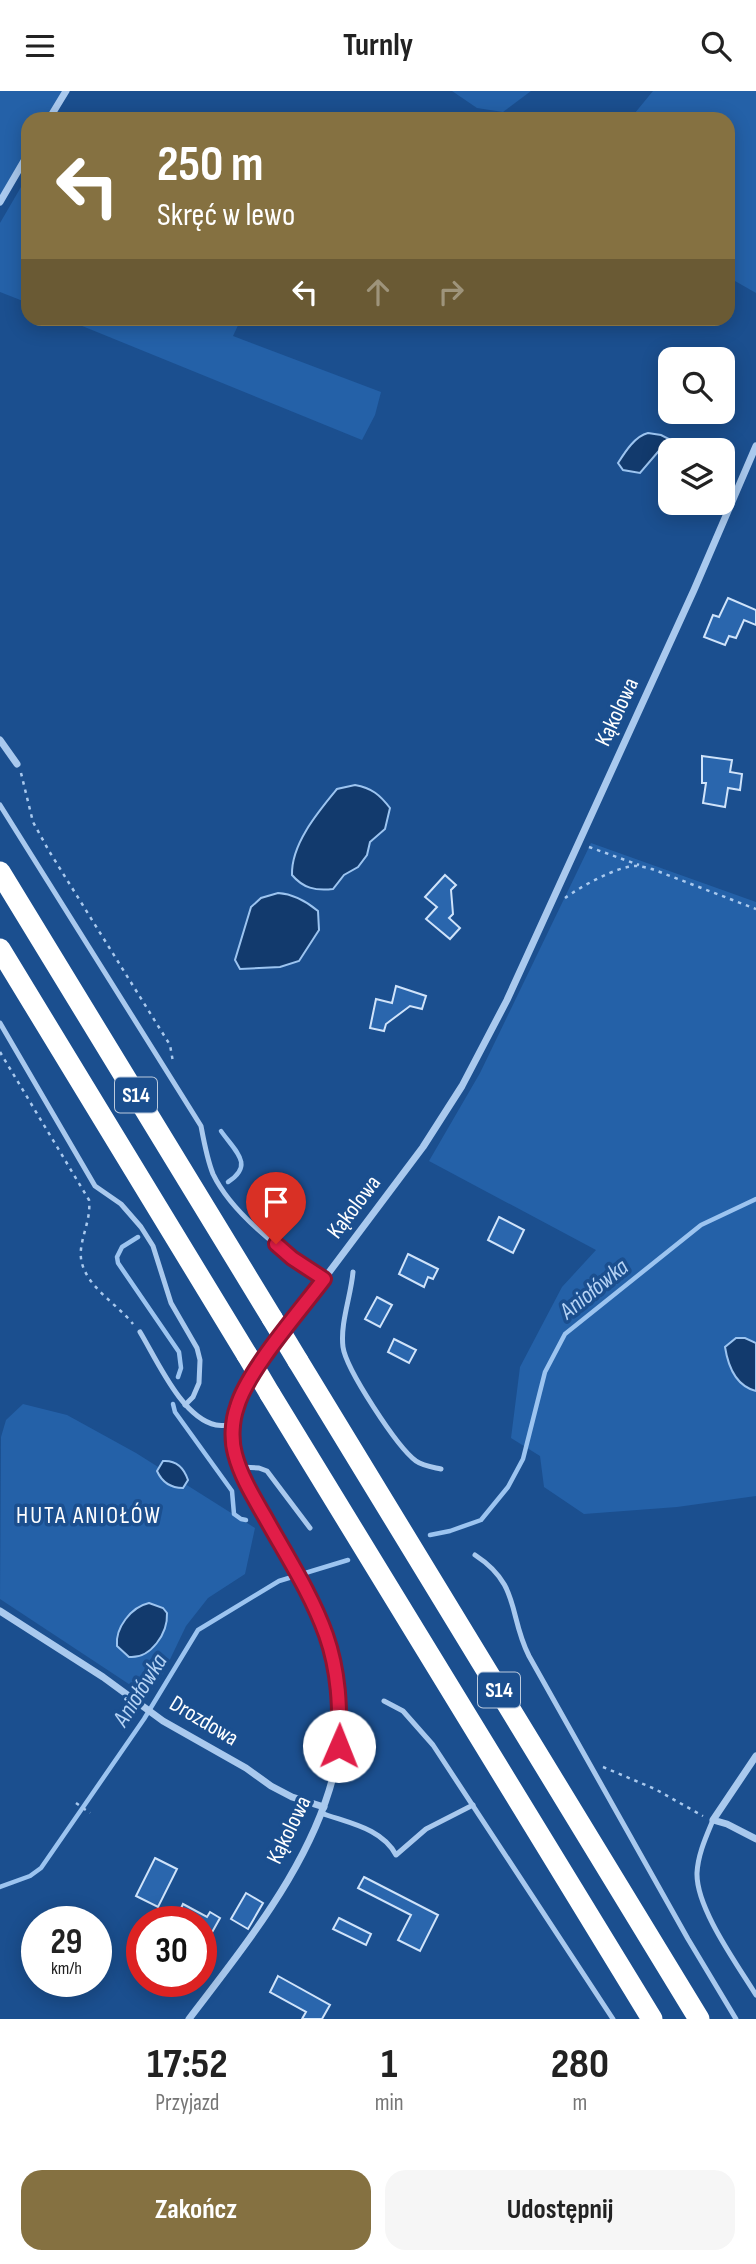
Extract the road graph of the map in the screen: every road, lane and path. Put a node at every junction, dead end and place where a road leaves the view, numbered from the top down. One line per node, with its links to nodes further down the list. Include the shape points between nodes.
1 (66, 91): 2 (street)
2 (53, 112)
3 (21, 166): 4 (street)
4 (0, 202)
5 (756, 446): 9 (street, Kąkolowa)
6 (0, 740): 7 (street)
7 (17, 764): 17 (path, via 38,832 170,1045)
8 (0, 805): 17 (lane)
9 (579, 843): 10 (path); 13 (street, Kąkolowa)
10 (652, 869): 12 (path); 13 (path, via 637,866 617,872 587,884)
11 (0, 872): 41 (highway, S14, bridge)
12 (756, 909)
13 (548, 910): 19 (street, Kąkolowa, via 462,1087)
14 (0, 949): 40 (highway, S14, bridge)
15 (0, 1023): 21 (lane, via 95,1187 121,1204 153,1246 171,1303 200,1360 198,1383)
16 (0, 1052): 20 (path, via 89,1200 80,1260 86,1275)
17 (176, 1085): 19 (lane, via 201,1126 214,1175 227,1195 292,1258)
18 (352, 1272): 24 (lane, via 343,1337 349,1364 414,1459)
19 (324, 1279): 22 (street, Kąkolowa, via 255,1371 237,1405)
20 (140, 1332): 21 (lane)
21 (186, 1405): 22 (lane, via 217,1426)
22 (233, 1425): 23 (street, Kąkolowa)
23 (239, 1467): 25 (lane, via 267,1471); 33 (street, Kąkolowa, via 309,1594 337,1671 339,1746)
24 (441, 1469)
25 (310, 1528)
26 (475, 1555): 30 (lane, via 492,1566 505,1585 521,1641)
27 (0, 1611): 33 (street, Drozdowa, via 271,1786)
28 (384, 1702): 32 (lane, via 403,1711 433,1745)
29 (756, 1756): 35 (street)
30 (588, 1760): 35 (path); 42 (lane)
31 (76, 1803): 34 (path)
32 (473, 1805): 33 (lane, via 426,1829 396,1855 389,1842); 39 (lane)
33 (322, 1810): 38 (street, Kąkolowa, via 270,1910)
34 (90, 1813)
35 (713, 1820): 36 (street); 37 (lane, via 697,1873 701,1899)
36 (756, 1839)
37 (756, 1995)
38 (189, 2019)
39 (613, 2019)
40 (652, 2019)
41 (699, 2019)
42 (736, 2019)

